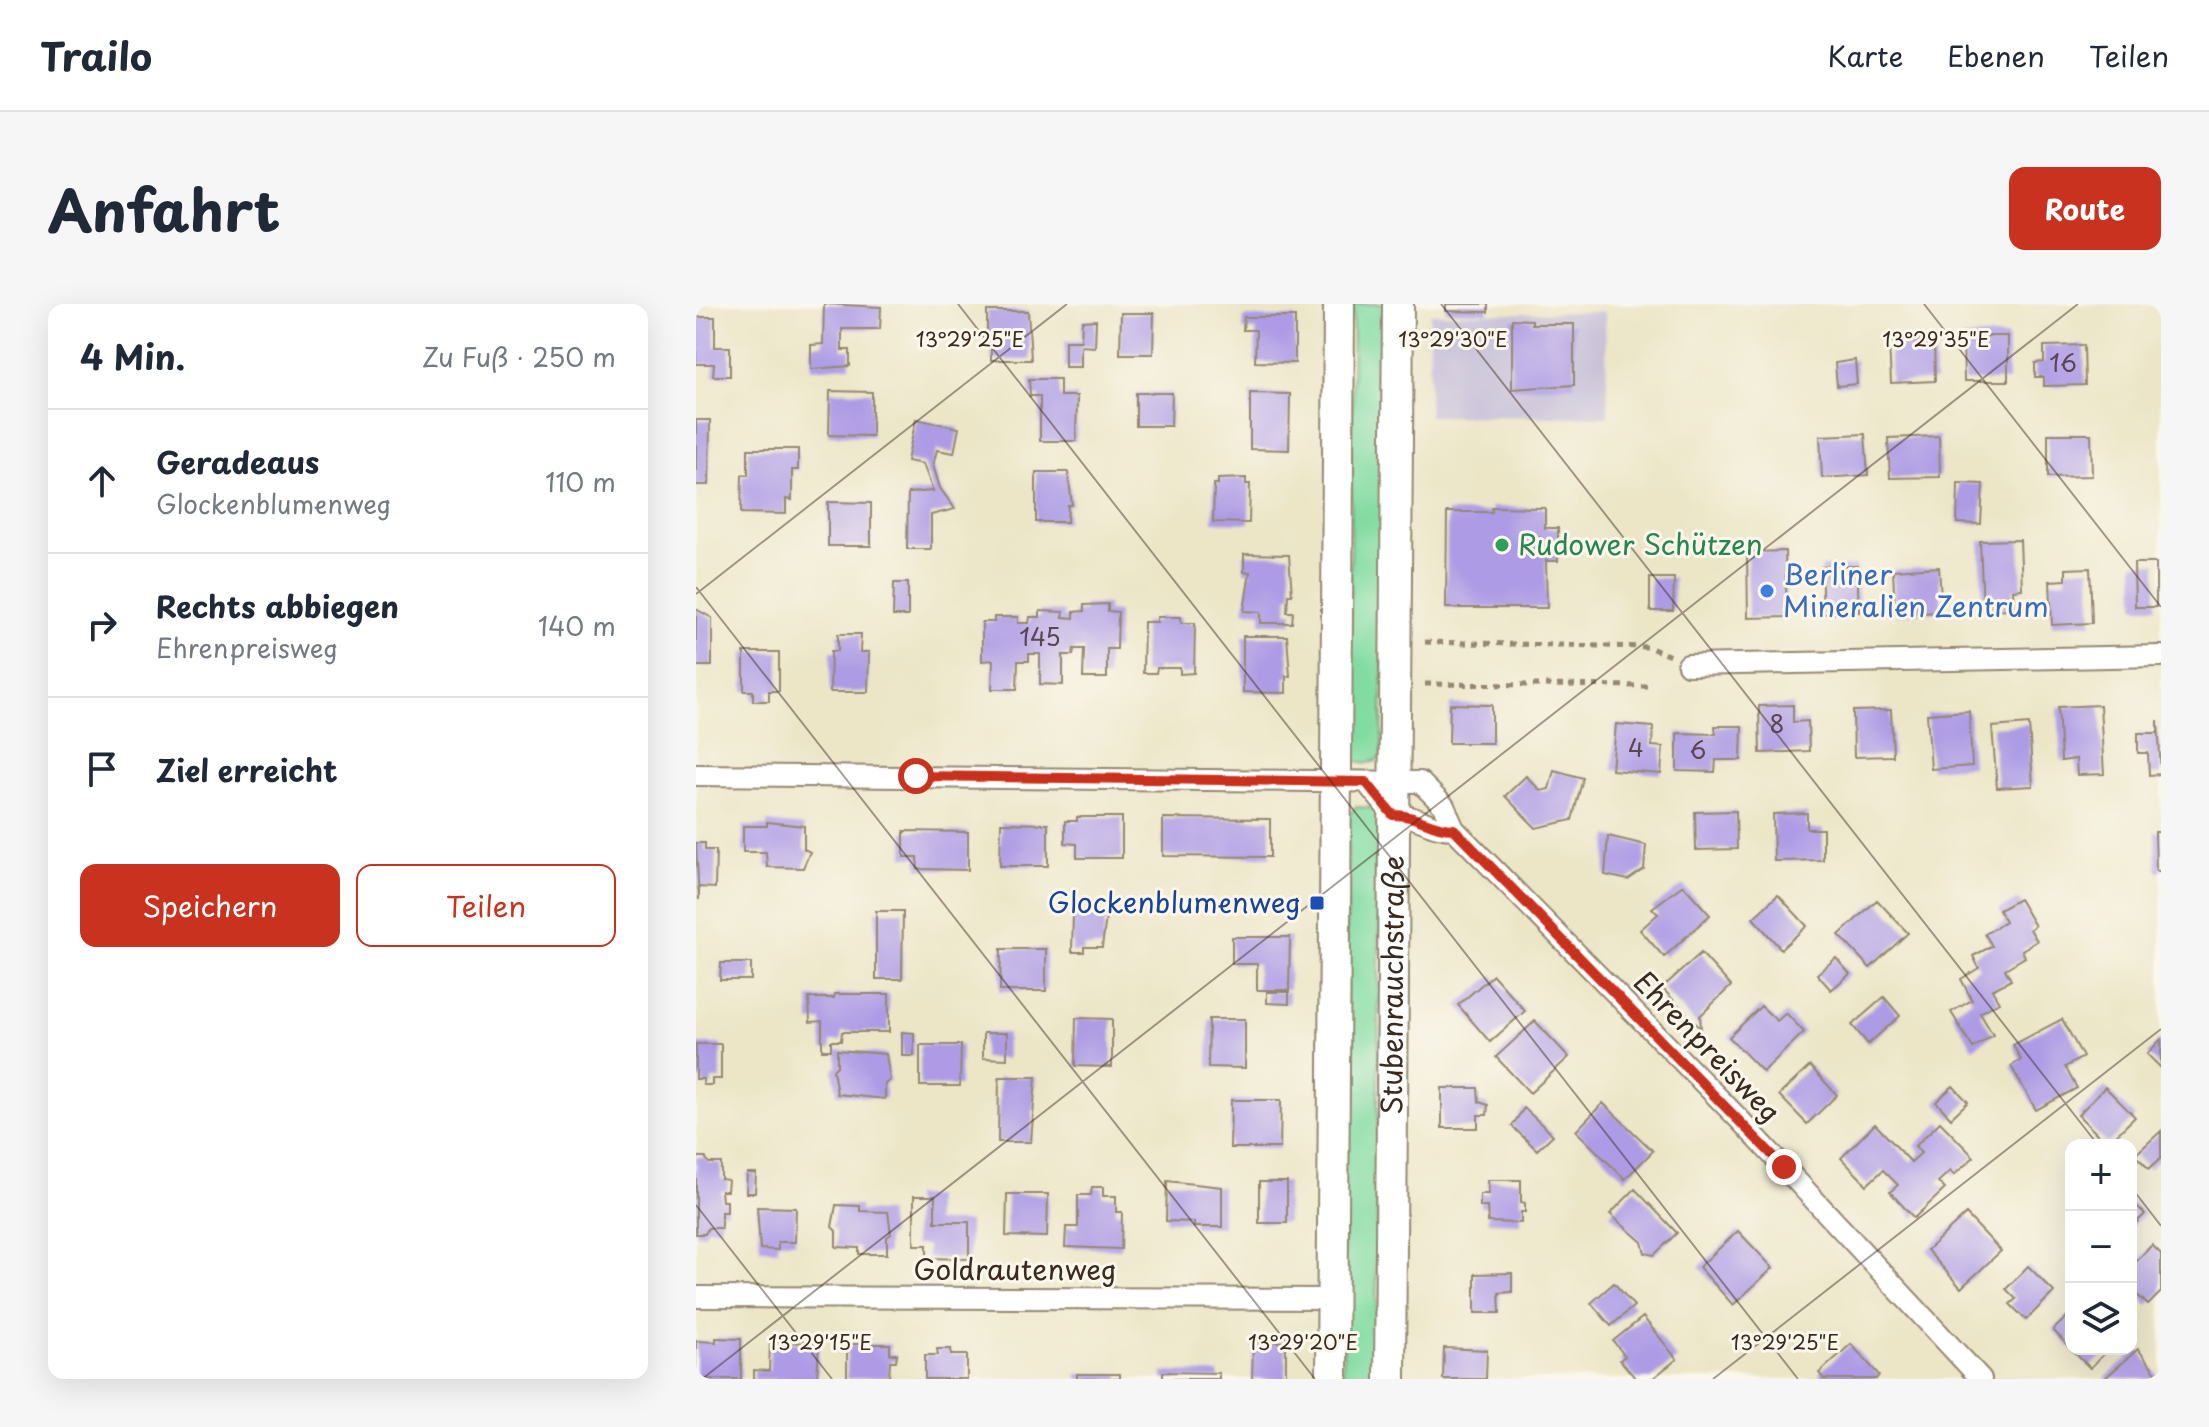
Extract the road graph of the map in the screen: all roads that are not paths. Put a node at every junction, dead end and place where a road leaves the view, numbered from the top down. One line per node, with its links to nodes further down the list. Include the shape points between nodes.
1 (1339, 304): 6 (main road, Stubenrauchstraße)
2 (1398, 304): 7 (main road, Stubenrauchstraße)
3 (2161, 656): 4 (street)
4 (1688, 665)
5 (696, 775): 6 (street)
6 (1335, 782): 7 (street); 11 (main road, Stubenrauchstraße)
7 (1380, 782): 8 (main road, Stubenrauchstraße); 9 (street, Ehrenpreisweg, via 1420,782 1444,806)
8 (1393, 815): 9 (street, Ehrenpreisweg, via 1414,815 1435,829); 13 (main road, Stubenrauchstraße)
9 (1454, 829): 14 (street, Ehrenpreisweg, via 1739,1119)
10 (696, 1297): 11 (street, Goldrautenweg)
11 (1333, 1299): 12 (main road, Stubenrauchstraße)
12 (1332, 1379)
13 (1390, 1379)
14 (1981, 1379)

